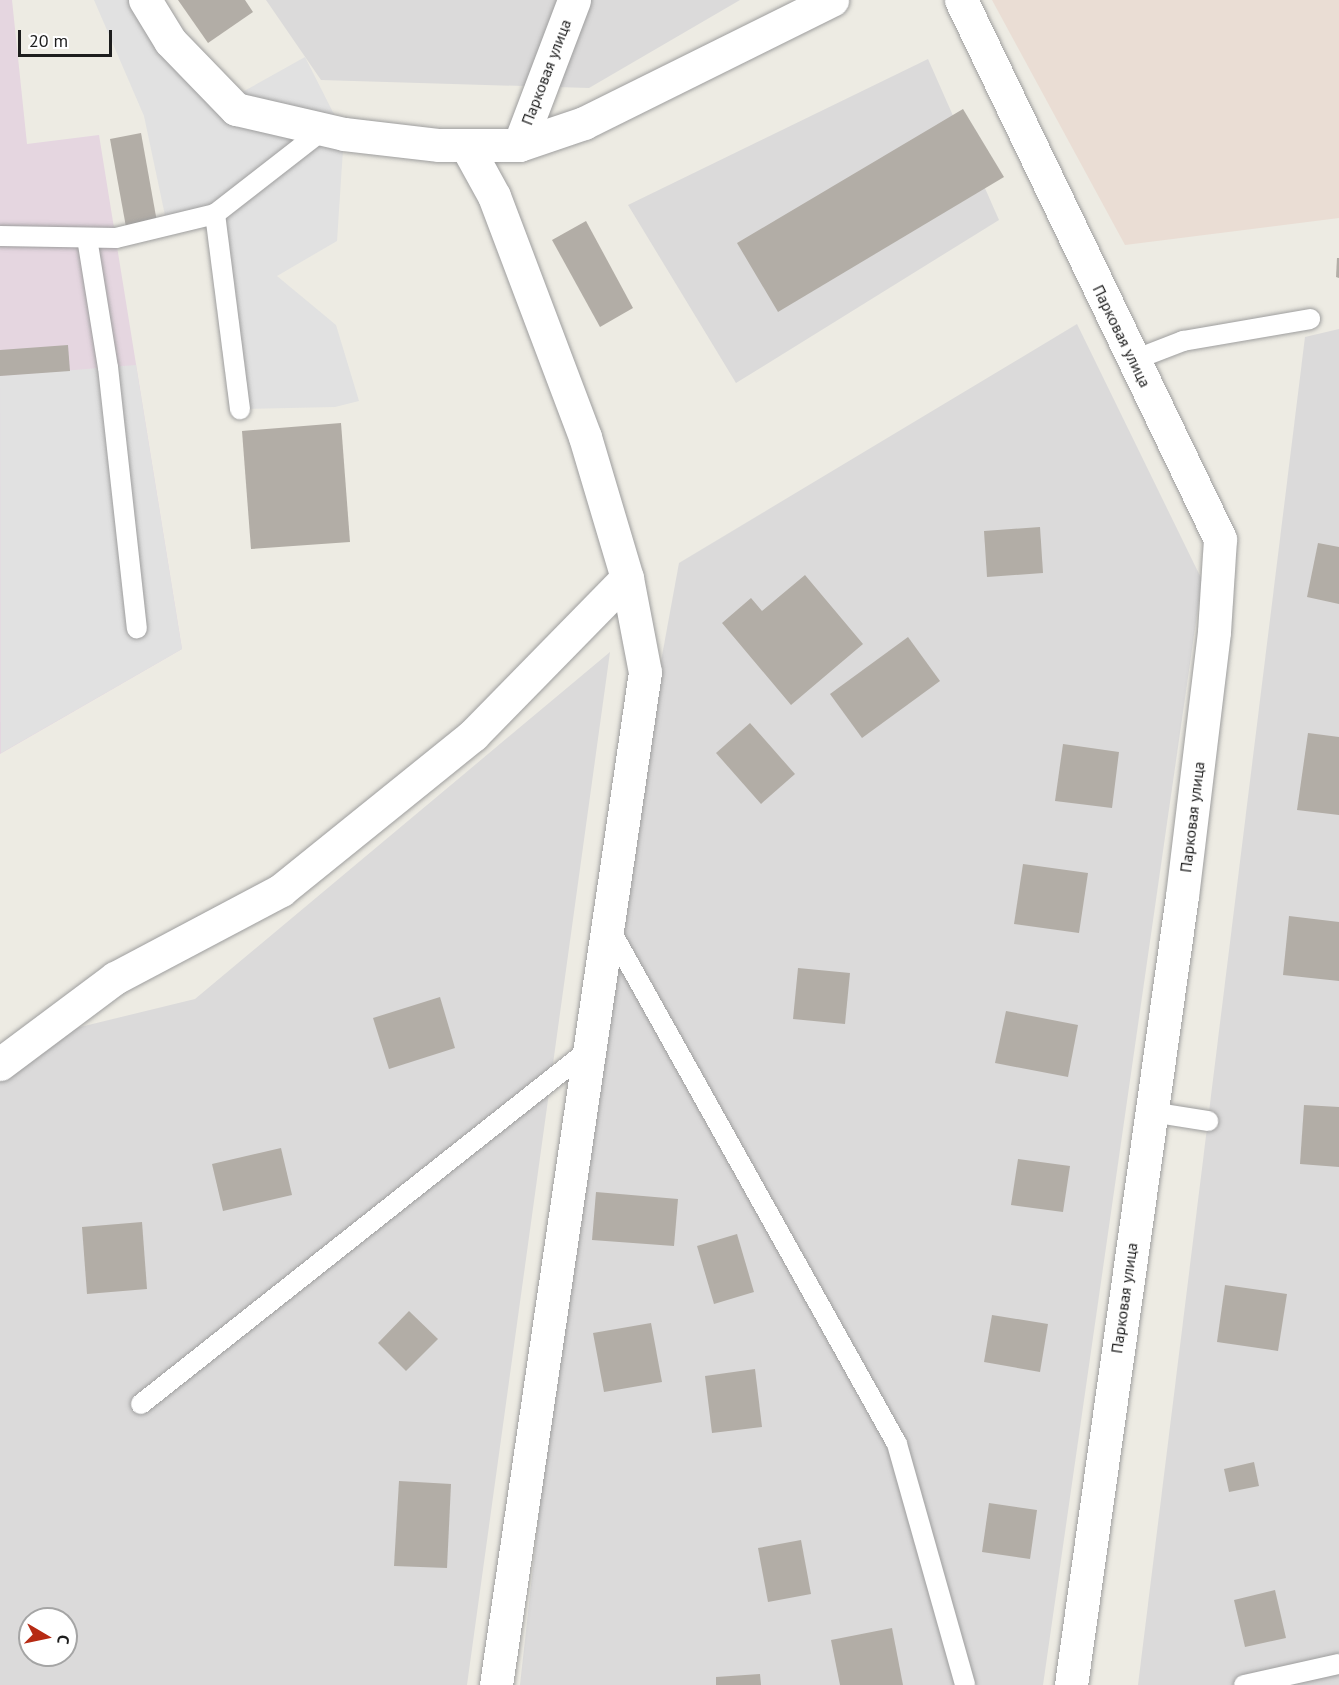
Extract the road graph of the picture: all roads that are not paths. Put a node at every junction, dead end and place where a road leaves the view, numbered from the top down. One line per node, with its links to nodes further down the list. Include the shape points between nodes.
1 (145, 0): 5 (street, via 170,41 236,109)
2 (574, 0): 7 (street, Парковая улица)
3 (832, 0): 7 (street, via 656,90 584,123)
4 (961, 0): 12 (street, Парковая улица)
5 (324, 129): 6 (street, via 439,145); 8 (lane)
6 (466, 145): 7 (street); 14 (street, via 494,196 581,426)
7 (519, 145)
8 (215, 214): 10 (lane, via 116,238); 13 (lane)
9 (0, 236): 10 (lane)
10 (87, 238): 15 (lane, via 108,368)
11 (1310, 319): 12 (lane, via 1183,340)
12 (1134, 360): 19 (street, Парковая улица, via 1220,539 1215,632)
13 (240, 409)
14 (627, 578): 16 (street, via 645,672); 18 (street, via 473,735 281,890 115,978)
15 (137, 628)
16 (608, 926): 17 (street); 24 (lane, via 897,1444)
17 (590, 1049): 21 (lane); 23 (street)
18 (0, 1064)
19 (1151, 1112): 20 (lane); 25 (street, Парковая улица)
20 (1208, 1121)
21 (141, 1404)
22 (1339, 1664): 26 (lane)
23 (496, 1685)
24 (965, 1685)
25 (1071, 1685)
26 (1244, 1685)

